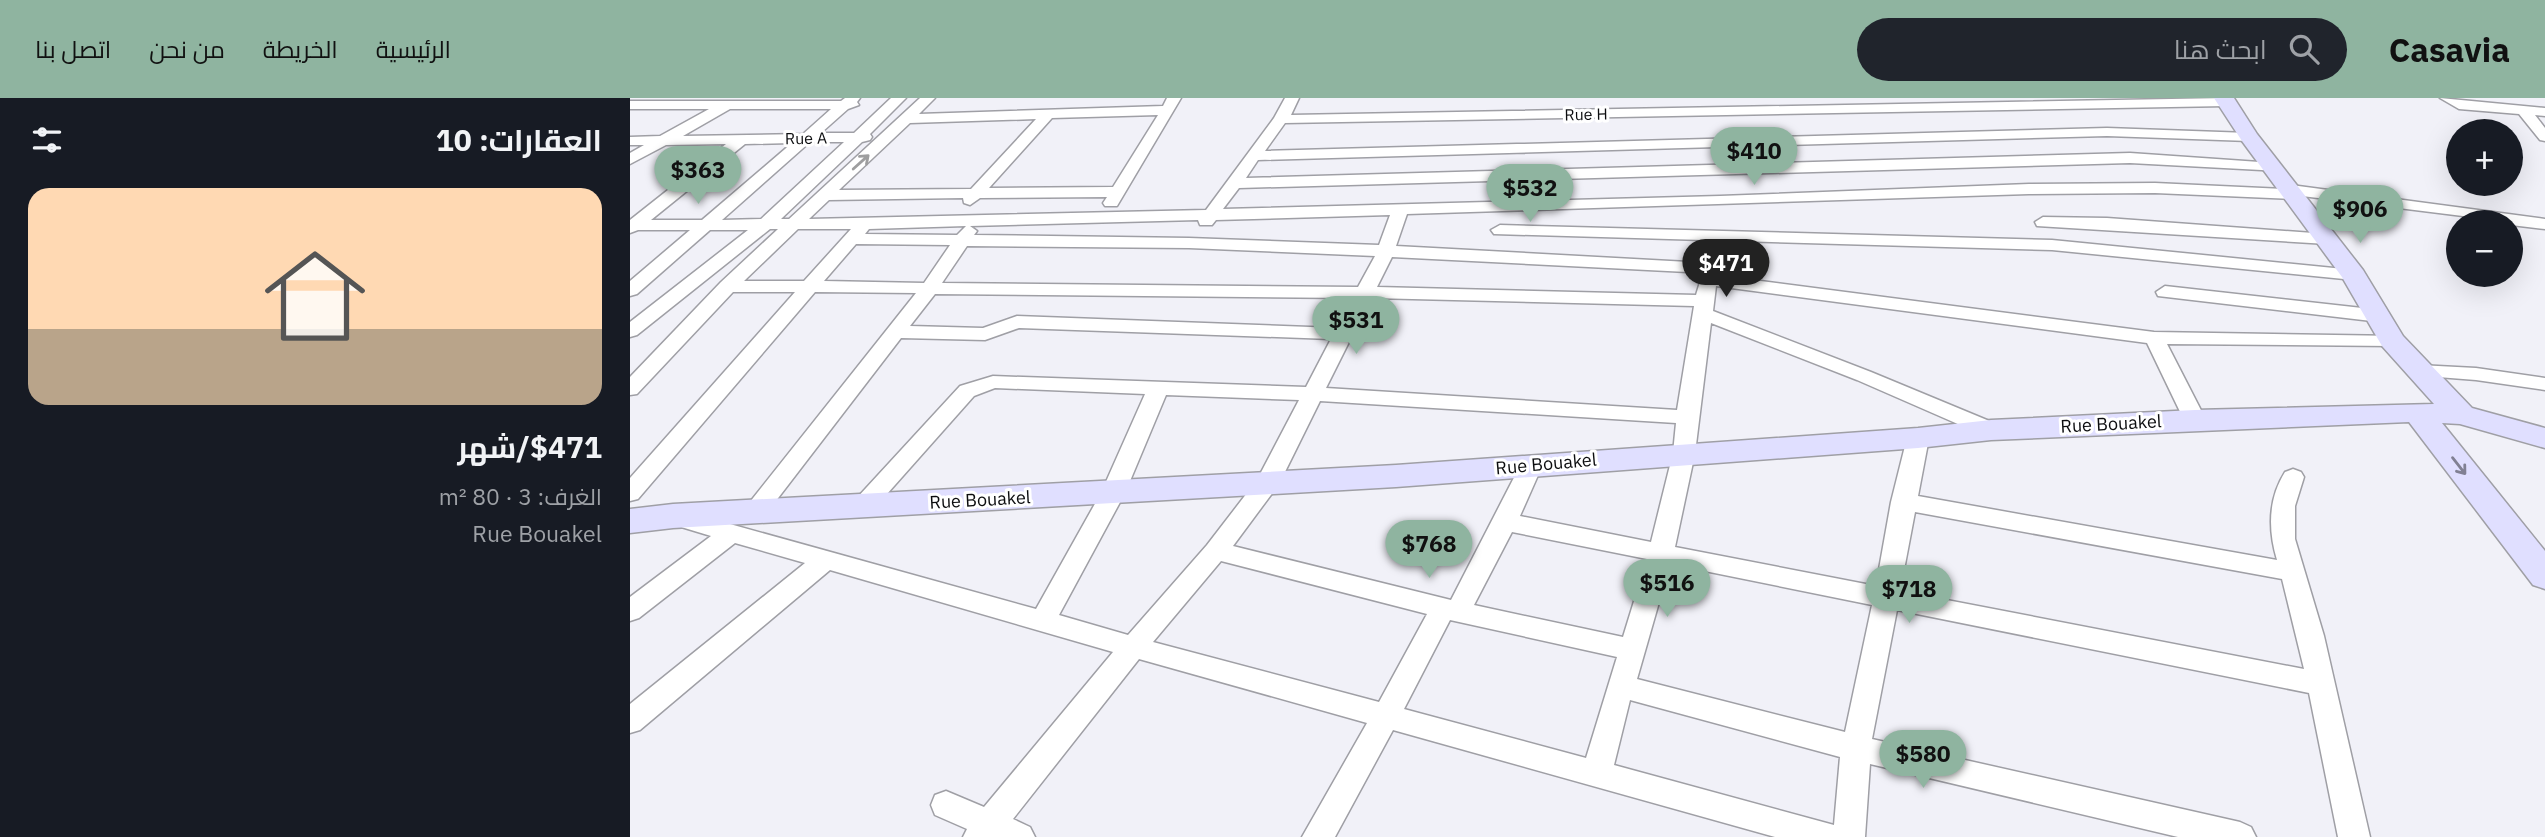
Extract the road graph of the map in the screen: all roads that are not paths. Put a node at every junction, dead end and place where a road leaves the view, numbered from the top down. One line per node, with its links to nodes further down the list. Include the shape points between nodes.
1 (929, 98): 15 (street)
2 (1292, 98): 16 (street)
3 (1550, 98): 18 (street)
4 (2447, 98): 12 (street, via 2459,105)
5 (2225, 100): 11 (street, Rue H); 23 (main road)
6 (734, 101): 7 (street); 10 (street); 26 (street)
7 (850, 101): 8 (street); 24 (street)
8 (895, 101): 22 (street)
9 (1171, 104): 14 (street); 40 (street)
10 (630, 105)
11 (2088, 106): 17 (street, Rue H); 19 (street)
12 (2523, 110): 13 (street); 21 (street)
13 (2545, 112)
14 (1048, 114): 15 (street); 43 (street)
15 (906, 119): 20 (street)
16 (1281, 119): 18 (street, Rue H); 30 (street)
17 (1790, 123): 18 (street, Rue H); 19 (street); 28 (street); 33 (street)
18 (1546, 132): 28 (street); 29 (street)
19 (2107, 132): 23 (street)
20 (889, 136): 22 (street, Rue A); 42 (street, one-way to 20)
21 (2545, 136)
22 (857, 137): 24 (street, Rue A); 56 (street)
23 (2249, 137): 34 (main road)
24 (807, 138): 25 (street, Rue A); 55 (street)
25 (741, 139): 26 (street, Rue A); 57 (street)
26 (662, 140): 27 (street, Rue A); 32 (street)
27 (630, 141)
28 (1726, 144): 35 (street)
29 (1494, 151): 30 (street); 36 (street)
30 (1253, 156): 37 (street)
31 (2130, 158): 33 (street); 34 (street); 38 (street)
32 (630, 159)
33 (1825, 166): 35 (street); 44 (street)
34 (2274, 168): 41 (main road)
35 (1727, 169): 36 (street); 45 (street)
36 (1497, 177): 37 (street); 46 (street)
37 (1235, 183): 48 (street)
38 (2155, 188): 39 (street); 41 (street)
39 (2029, 189): 44 (street); 52 (street)
40 (1118, 191): 43 (street); 49 (street)
41 (2293, 192): 54 (street); 61 (main road)
42 (824, 195): 43 (street); 53 (street)
43 (976, 195): 51 (street)
44 (1847, 195): 45 (street)
45 (1720, 201): 46 (street); 60 (street)
46 (1499, 206): 47 (street); 58 (street)
47 (1400, 209): 48 (street); 65 (street)
48 (1211, 215): 49 (street); 63 (street)
49 (1102, 217): 50 (street)
50 (975, 220): 51 (street); 62 (street)
51 (947, 222): 59 (street)
52 (2043, 222): 61 (street); 64 (street)
53 (793, 224): 56 (street); 59 (street); 69 (street)
54 (2545, 224)
55 (707, 225): 56 (street); 57 (street); 71 (street)
56 (765, 225): 77 (street)
57 (631, 226)
58 (1500, 230): 60 (street); 68 (street)
59 (858, 231): 62 (street); 70 (street)
60 (1712, 236): 64 (street); 66 (street)
61 (2327, 239): 67 (main road)
62 (962, 241): 63 (street); 72 (street)
63 (1189, 243): 65 (street)
64 (2052, 245): 67 (street)
65 (1387, 251): 68 (street); 74 (street)
66 (1707, 274): 68 (street); 75 (street); 80 (street)
67 (2354, 275): 76 (main road)
68 (1495, 276): 74 (street); 75 (street)
69 (728, 286): 70 (street); 85 (street)
70 (810, 287): 72 (street); 99 (street)
71 (630, 290)
72 (928, 290): 74 (street); 78 (street)
73 (2165, 292): 76 (street)
74 (1365, 293): 79 (street)
75 (1704, 307): 89 (street); 91 (street)
76 (2380, 316): 81 (main road)
77 (630, 331)
78 (895, 332): 79 (street, via 985,334 1017,322); 103 (street)
79 (1344, 334): 86 (street)
80 (2154, 338): 81 (street); 90 (street)
81 (2392, 340): 82 (main road)
82 (2419, 371): 83 (street); 88 (main road)
83 (2545, 384)
84 (1158, 388): 86 (street); 100 (street); 102 (street, via 993,382 974,386)
85 (630, 389)
86 (1314, 394): 89 (street); 98 (street)
87 (2417, 412): 88 (main road, Rue Bouakel); 90 (main road, Rue Bouakel); 112 (main road, one-way to 112)
88 (2461, 415): 92 (main road, Rue Bouakel)
89 (1686, 417): 94 (street)
90 (2195, 420): 91 (main road, Rue Bouakel)
91 (1991, 430): 93 (main road, Rue Bouakel)
92 (2537, 435): 95 (main road)
93 (1917, 438): 94 (main road, Rue Bouakel); 101 (street)
94 (1684, 453): 96 (main road, Rue Bouakel); 109 (street)
95 (2545, 463)
96 (1532, 464): 98 (main road, Rue Bouakel); 106 (street)
97 (2293, 477): 111 (street, via 2283,506 2283,539)
98 (1267, 484): 100 (main road, Rue Bouakel); 108 (street)
99 (630, 493)
100 (1113, 493): 102 (main road, Rue Bouakel); 116 (street)
101 (1903, 502): 111 (street); 113 (street)
102 (863, 506): 103 (main road, Rue Bouakel)
103 (754, 513): 104 (main road, Rue Bouakel)
104 (673, 516): 105 (main road, Rue Bouakel); 107 (street)
105 (630, 521)
106 (1505, 522): 109 (street); 114 (street)
107 (731, 533): 110 (street); 115 (street)
108 (1216, 551): 114 (street); 117 (street)
109 (1661, 553): 113 (street); 118 (street)
110 (825, 559): 116 (street); 122 (street)
111 (2292, 572): 119 (street)
112 (2545, 576)
113 (1885, 596): 119 (street); 123 (street)
114 (1451, 609): 118 (street); 121 (street)
115 (630, 611)
116 (1043, 620): 117 (street)
117 (1133, 647): 121 (street); 127 (street)
118 (1633, 650): 120 (street)
119 (2321, 684): 133 (street)
120 (1620, 686): 123 (street); 124 (street)
121 (1387, 714): 124 (street); 129 (street)
122 (630, 720)
123 (1856, 748): 131 (street); 132 (street)
124 (1597, 772): 126 (street)
125 (946, 805): 127 (street)
126 (1780, 830): 130 (street)
127 (984, 831): 128 (street)
128 (1019, 837)
129 (1318, 837)
130 (1828, 837)
131 (1849, 837)
132 (2240, 837)
133 (2354, 837)

